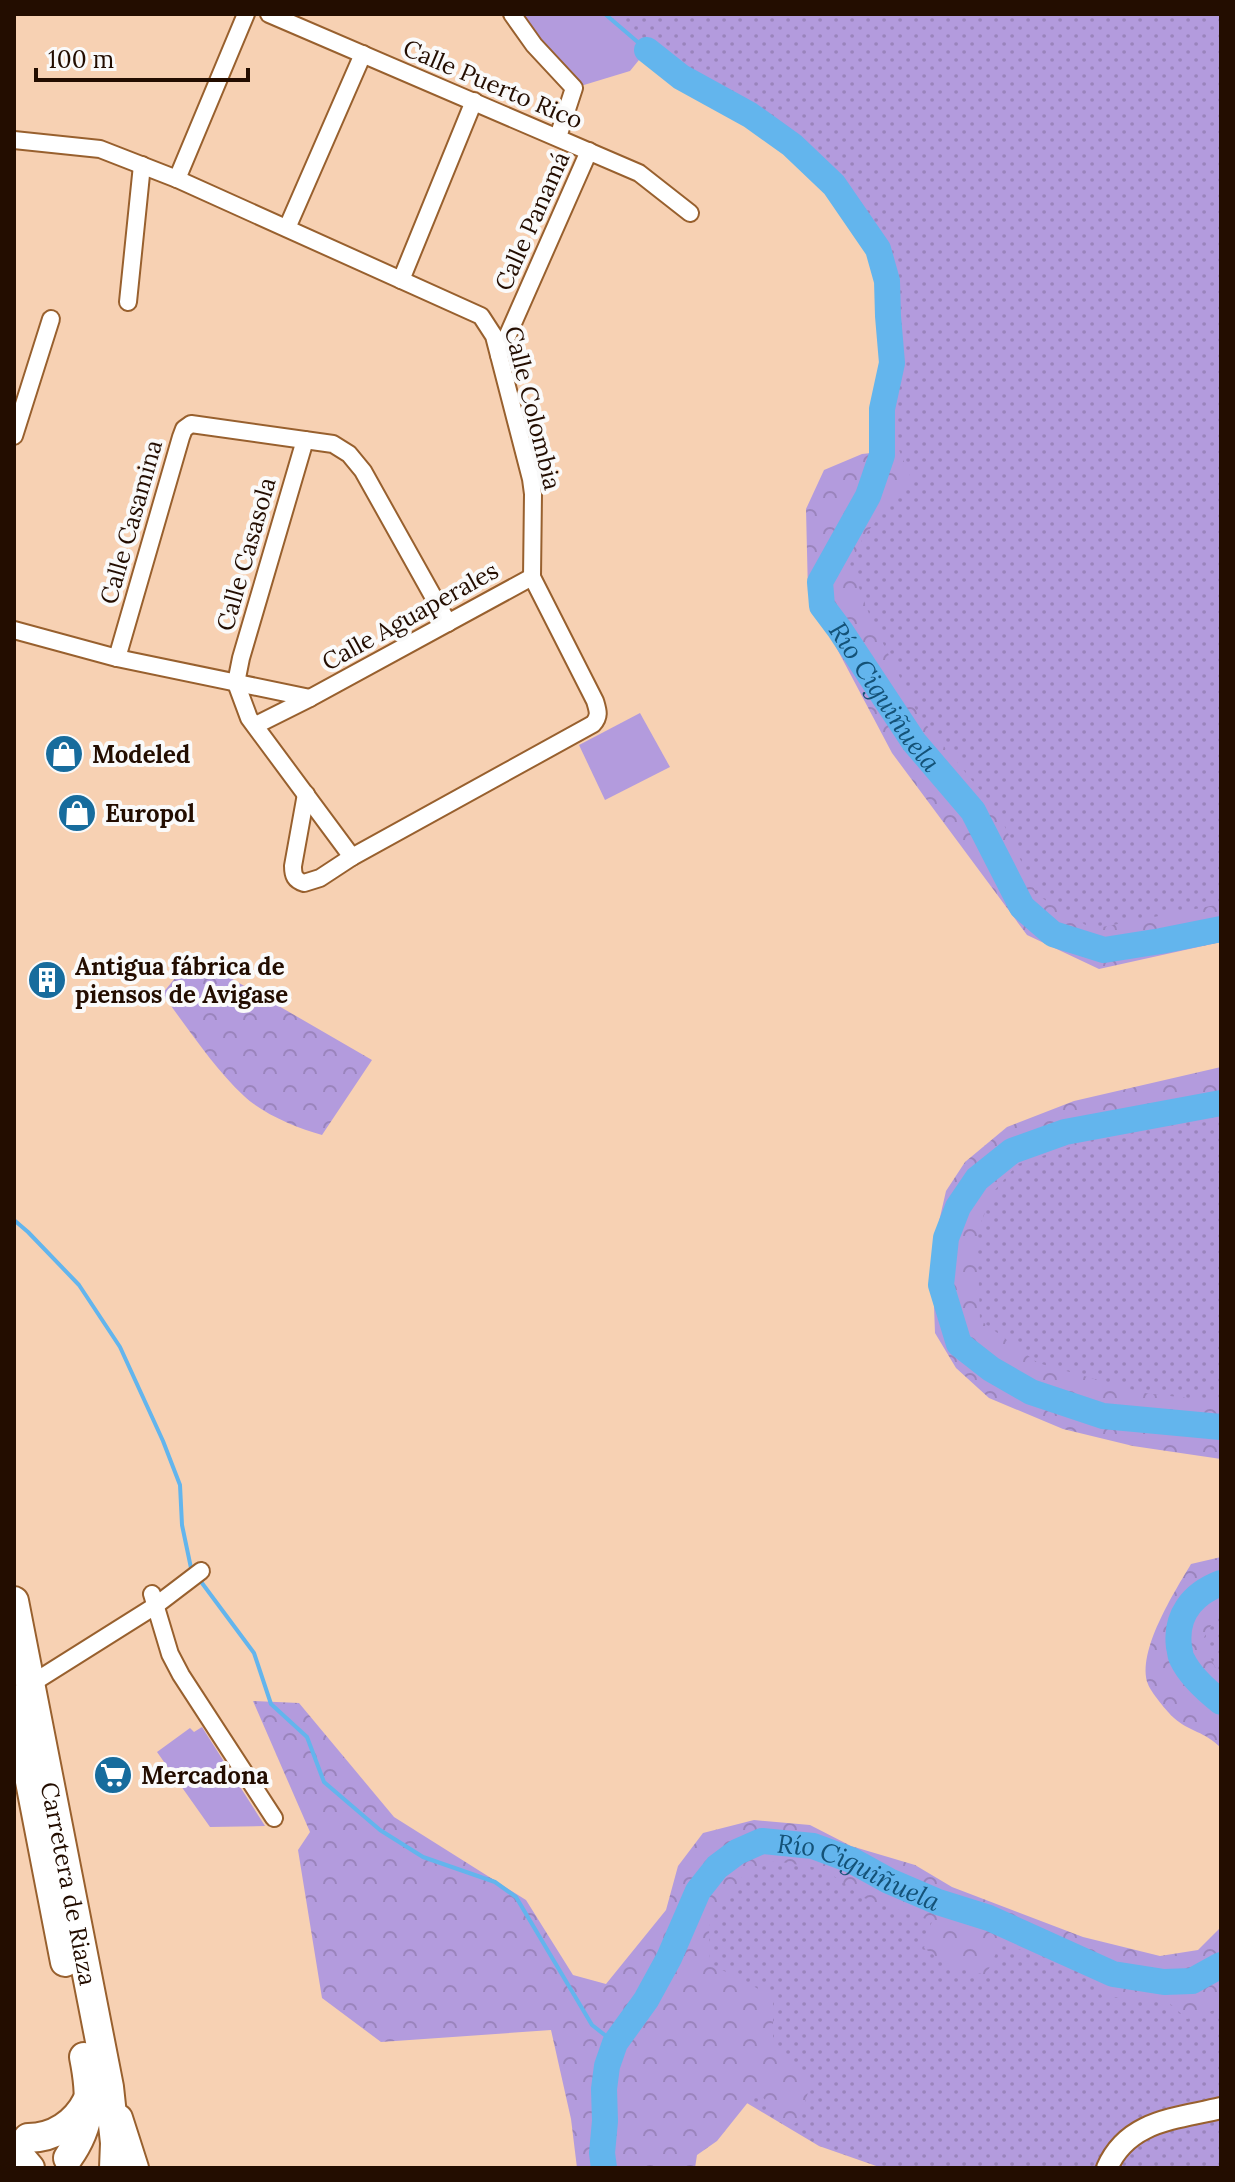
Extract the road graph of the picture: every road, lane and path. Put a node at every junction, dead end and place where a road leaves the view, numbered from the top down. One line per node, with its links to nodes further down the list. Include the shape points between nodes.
1 (246, 14): 10 (street)
2 (269, 14): 4 (street, Calle Puerto Rico)
3 (512, 14): 6 (street, via 574,88)
4 (363, 54): 5 (street, Calle Puerto Rico); 12 (street)
5 (474, 101): 6 (street, Calle Puerto Rico); 13 (street)
6 (558, 137): 8 (street, Calle Puerto Rico)
7 (14, 140): 9 (street, Calle Colombia, via 100,149)
8 (589, 151): 11 (street, Calle Puerto Rico, via 645,176); 16 (street, Calle Panamá)
9 (142, 165): 10 (street, Calle Colombia); 14 (street)
10 (177, 179): 12 (street, Calle Colombia)
11 (690, 213)
12 (287, 228): 13 (street, Calle Colombia)
13 (401, 280): 16 (street, Calle Colombia, via 481,316)
14 (128, 302)
15 (51, 319): 17 (street)
16 (499, 355): 19 (street, Calle Colombia, via 531,479)
17 (14, 436)
18 (305, 440): 20 (street, Calle Casamina, via 333,444 363,471); 22 (street, Calle Casamina, via 197,424 184,429); 23 (street, Calle Casasola)
19 (532, 577): 20 (street, Calle Aguaperales); 29 (street, Calle Colombia, via 595,701 597,719)
20 (448, 623): 25 (street, Calle Aguaperales)
21 (14, 630): 22 (street, Calle Aguaperales)
22 (117, 658): 23 (street, Calle Aguaperales)
23 (236, 683): 24 (street, Calle Aguaperales); 27 (street)
24 (263, 688): 25 (street, Calle Aguaperales); 26 (street, via 274,703)
25 (310, 698): 26 (street, Calle Aguaperales)
26 (273, 717): 27 (street, Calle Aguaperales)
27 (256, 725): 28 (street)
28 (306, 794): 29 (street); 29 (street, Calle Colombia, via 293,866 296,880 311,882)
29 (352, 857)
30 (201, 1571): 31 (street)
31 (153, 1600): 33 (street); 34 (street, via 181,1675)
32 (14, 1601): 33 (highway, Carretera de Riaza)
33 (22, 1692): 35 (highway, Carretera de Riaza)
34 (274, 1818)
35 (100, 2088): 37 (highway, via 73,2121 55,2133); 38 (highway, Carretera de Riaza); 41 (highway, Carretera de Riaza, via 115,2143); 42 (main road)
36 (1221, 2108): 43 (street, via 1136,2132 1117,2149)
37 (19, 2138): 38 (highway); 39 (highway)
38 (68, 2159): 40 (highway, via 94,2159)
39 (30, 2168)
40 (106, 2168)
41 (114, 2168)
42 (135, 2168)
43 (1107, 2168)

